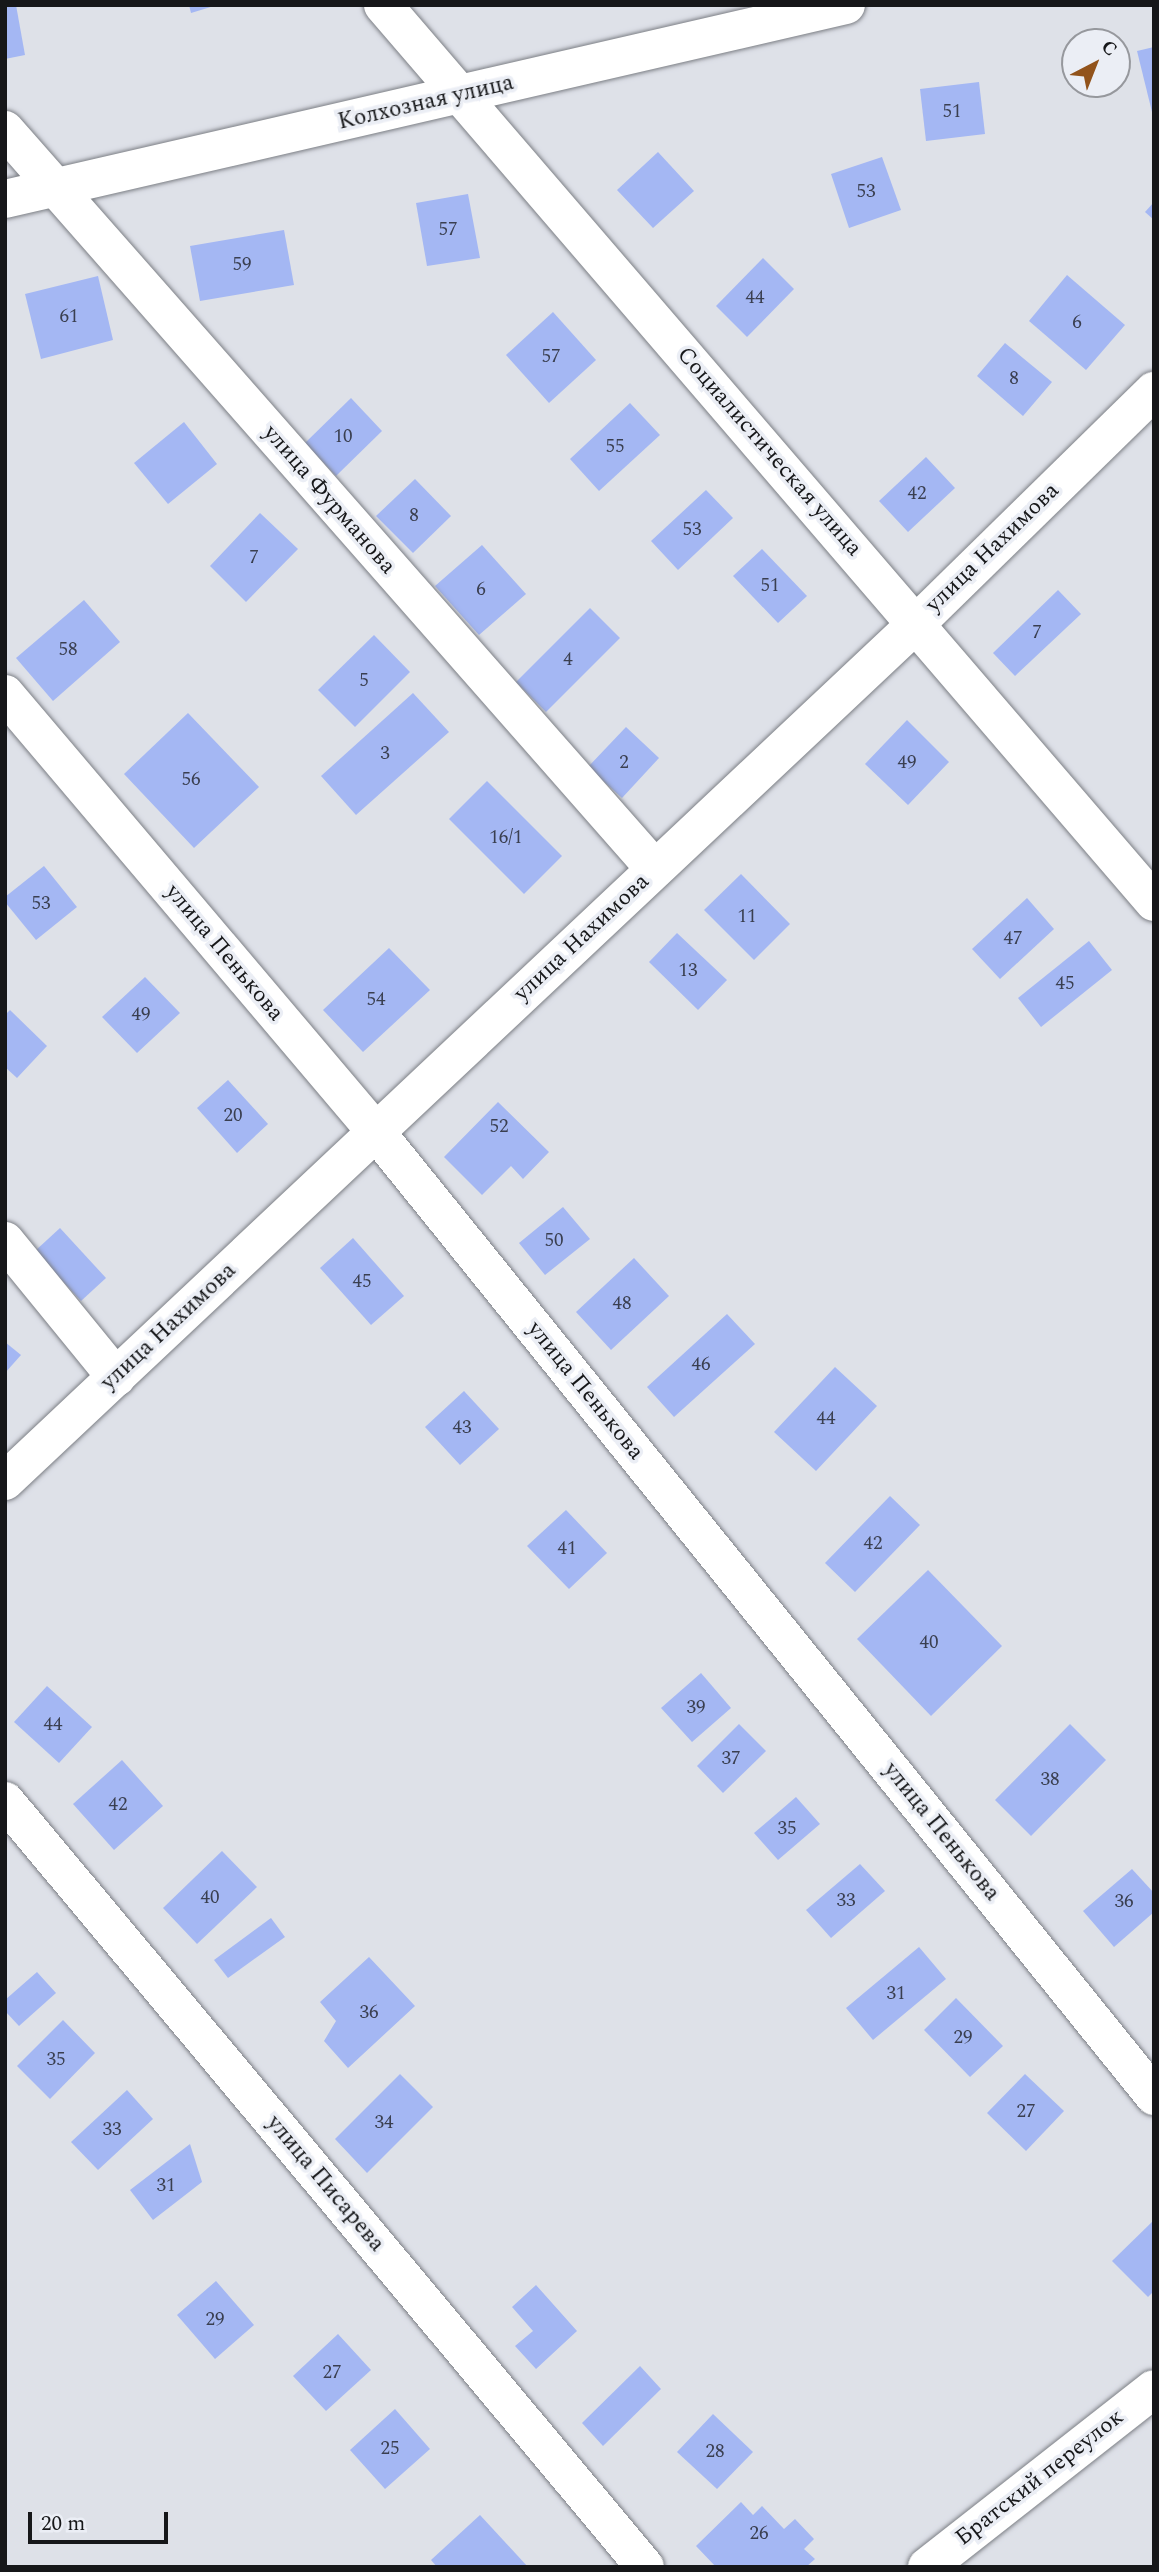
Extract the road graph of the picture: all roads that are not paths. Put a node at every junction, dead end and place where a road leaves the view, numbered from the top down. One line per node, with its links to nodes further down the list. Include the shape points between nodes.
1 (383, 5): 3 (street, Социалистическая улица)
2 (846, 5): 3 (street, Колхозная улица)
3 (461, 96): 5 (street, Колхозная улица); 8 (street, Социалистическая улица)
4 (5, 130): 5 (street, улица Фурманова)
5 (55, 189): 6 (street, Колхозная улица); 10 (street, улица Фурманова)
6 (5, 200)
7 (1154, 391): 8 (street, улица Нахимова)
8 (917, 623): 10 (street, улица Нахимова); 11 (street, Социалистическая улица)
9 (5, 694): 12 (street, улица Пенькова)
10 (655, 869): 12 (street, улица Нахимова)
11 (1154, 902)
12 (376, 1132): 14 (street, улица Нахимова); 17 (street, улица Пенькова)
13 (5, 1241): 14 (street)
14 (116, 1377): 15 (street, улица Нахимова)
15 (5, 1481)
16 (5, 1801): 19 (street, улица Писарева)
17 (1154, 2096)
18 (1154, 2389): 20 (street, Братский переулок)
19 (645, 2567)
20 (927, 2567)

